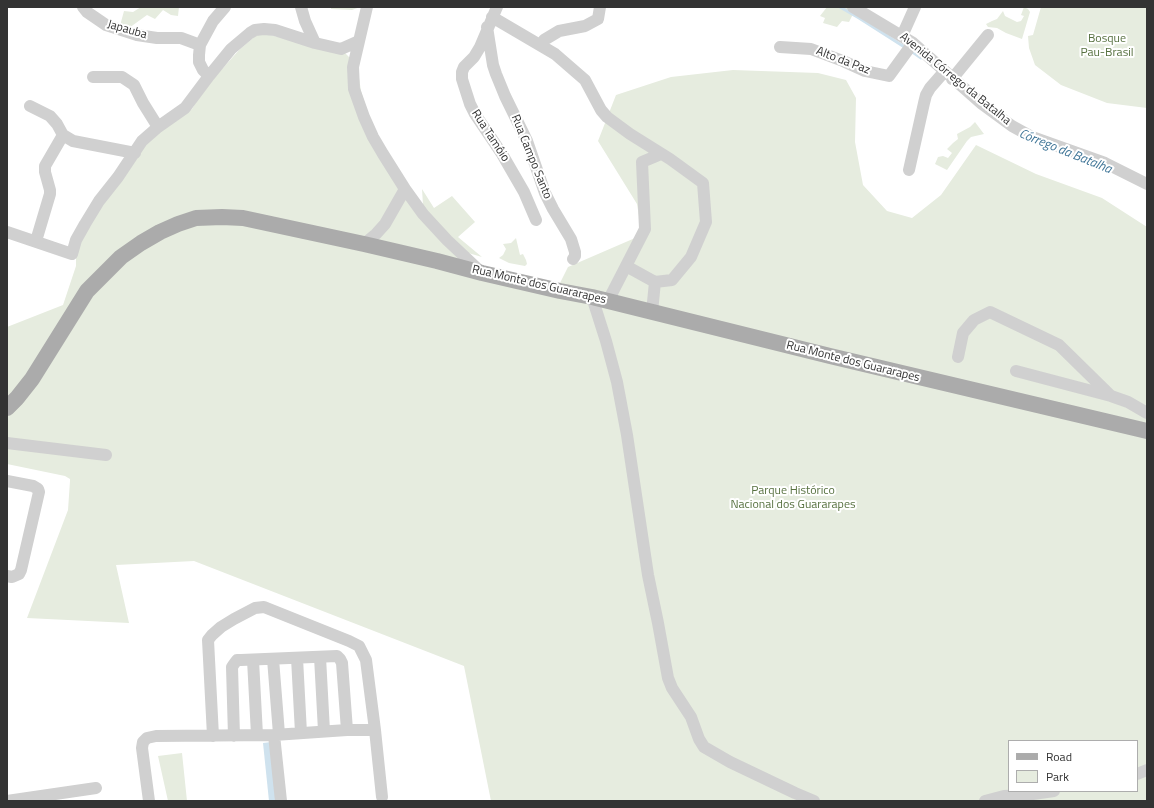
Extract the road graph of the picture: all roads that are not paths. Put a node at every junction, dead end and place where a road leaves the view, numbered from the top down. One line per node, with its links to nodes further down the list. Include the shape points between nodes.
1 (83, 7): 14 (street, Japauba, via 106,25 137,35 181,38)
2 (225, 7): 14 (street, via 213,21)
3 (301, 7): 12 (street)
4 (367, 7): 11 (street)
5 (600, 7): 15 (street, via 598,19 585,26 559,31 544,40)
6 (853, 7): 10 (street, Avenida Córrego da Batalha)
7 (915, 7): 10 (street)
8 (492, 17): 15 (street); 28 (street, Rua Tamôio, via 480,47 464,67 462,79 475,114 524,192); 32 (street, Rua Campo Santo, via 493,65 496,74 527,141 545,193 571,239 575,252)
9 (988, 35): 17 (street)
10 (902, 36): 13 (street, Avenida Córrego da Batalha)
11 (359, 41): 12 (street, via 341,49); 27 (street, via 353,67 357,99 373,136)
12 (314, 43): 18 (street, via 274,30 255,30 237,43)
13 (913, 43): 16 (street, Alto da Paz, via 889,76 865,71 810,49); 17 (street, Avenida Córrego da Batalha)
14 (200, 45): 18 (street, via 199,62)
15 (542, 46): 24 (street, via 585,80 607,117)
16 (780, 47)
17 (948, 75): 25 (street, via 930,88 926,95); 26 (street, Avenida Córrego da Batalha, via 988,109 1032,137 1106,163)
18 (209, 76): 21 (street, via 185,108)
19 (93, 77): 21 (street, via 122,77 134,85)
20 (30, 106): 22 (street, via 50,116)
21 (158, 127): 23 (street, via 142,141)
22 (63, 134): 23 (street, via 73,141); 30 (street, via 45,166 50,194)
23 (135, 153): 30 (street, via 99,201 76,240 72,254)
24 (661, 154): 33 (street, via 642,162 645,229); 35 (street, via 703,183 706,222 691,257 672,280)
25 (909, 170)
26 (1147, 184)
27 (405, 189): 31 (street, via 385,224); 34 (street, via 423,214)
28 (536, 220)
29 (7, 232): 30 (street)
30 (36, 241)
31 (364, 244): 34 (main road, Rua Monte dos Guararapes); 42 (main road, Rua Monte dos Guararapes, via 244,218 196,218 160,232 121,257 87,291 32,379)
32 (573, 259)
33 (626, 266): 35 (street); 37 (street)
34 (482, 273): 36 (main road, Rua Monte dos Guararapes)
35 (655, 282): 38 (street)
36 (592, 297): 37 (main road, Rua Monte dos Guararapes); 67 (street, via 617,382 648,576 672,688 691,717 704,747 730,762)
37 (608, 301): 38 (main road, Rua Monte dos Guararapes)
38 (652, 312): 44 (main road, Rua Monte dos Guararapes)
39 (958, 357): 41 (street, via 962,333 974,320 990,312 1059,345)
40 (1016, 371): 41 (street)
41 (1111, 396): 43 (street)
42 (7, 408)
43 (1147, 413)
44 (1147, 431)
45 (7, 443): 46 (street)
46 (106, 455)
47 (7, 481): 48 (street, via 33,486 39,492 21,570 12,577)
48 (7, 576)
49 (320, 657): 50 (street); 53 (street, via 337,656 342,664); 55 (street)
50 (297, 658): 51 (street); 56 (street)
51 (273, 659): 52 (street); 58 (street)
52 (253, 660): 57 (street); 60 (street, via 237,660 232,668)
53 (347, 730): 54 (street); 55 (street)
54 (375, 730): 59 (street, via 366,660 359,646 264,607 255,608 234,618 208,640); 63 (street)
55 (324, 731): 56 (street)
56 (301, 733): 58 (street)
57 (257, 735): 58 (street); 60 (street)
58 (277, 735): 66 (street)
59 (212, 736): 60 (street); 65 (street, via 156,736 143,742)
60 (234, 736)
61 (96, 788): 64 (street)
62 (1047, 792): 68 (street, via 1004,796)
63 (382, 797)
64 (7, 801)
65 (149, 801)
66 (281, 801)
67 (814, 801)
68 (985, 801)

